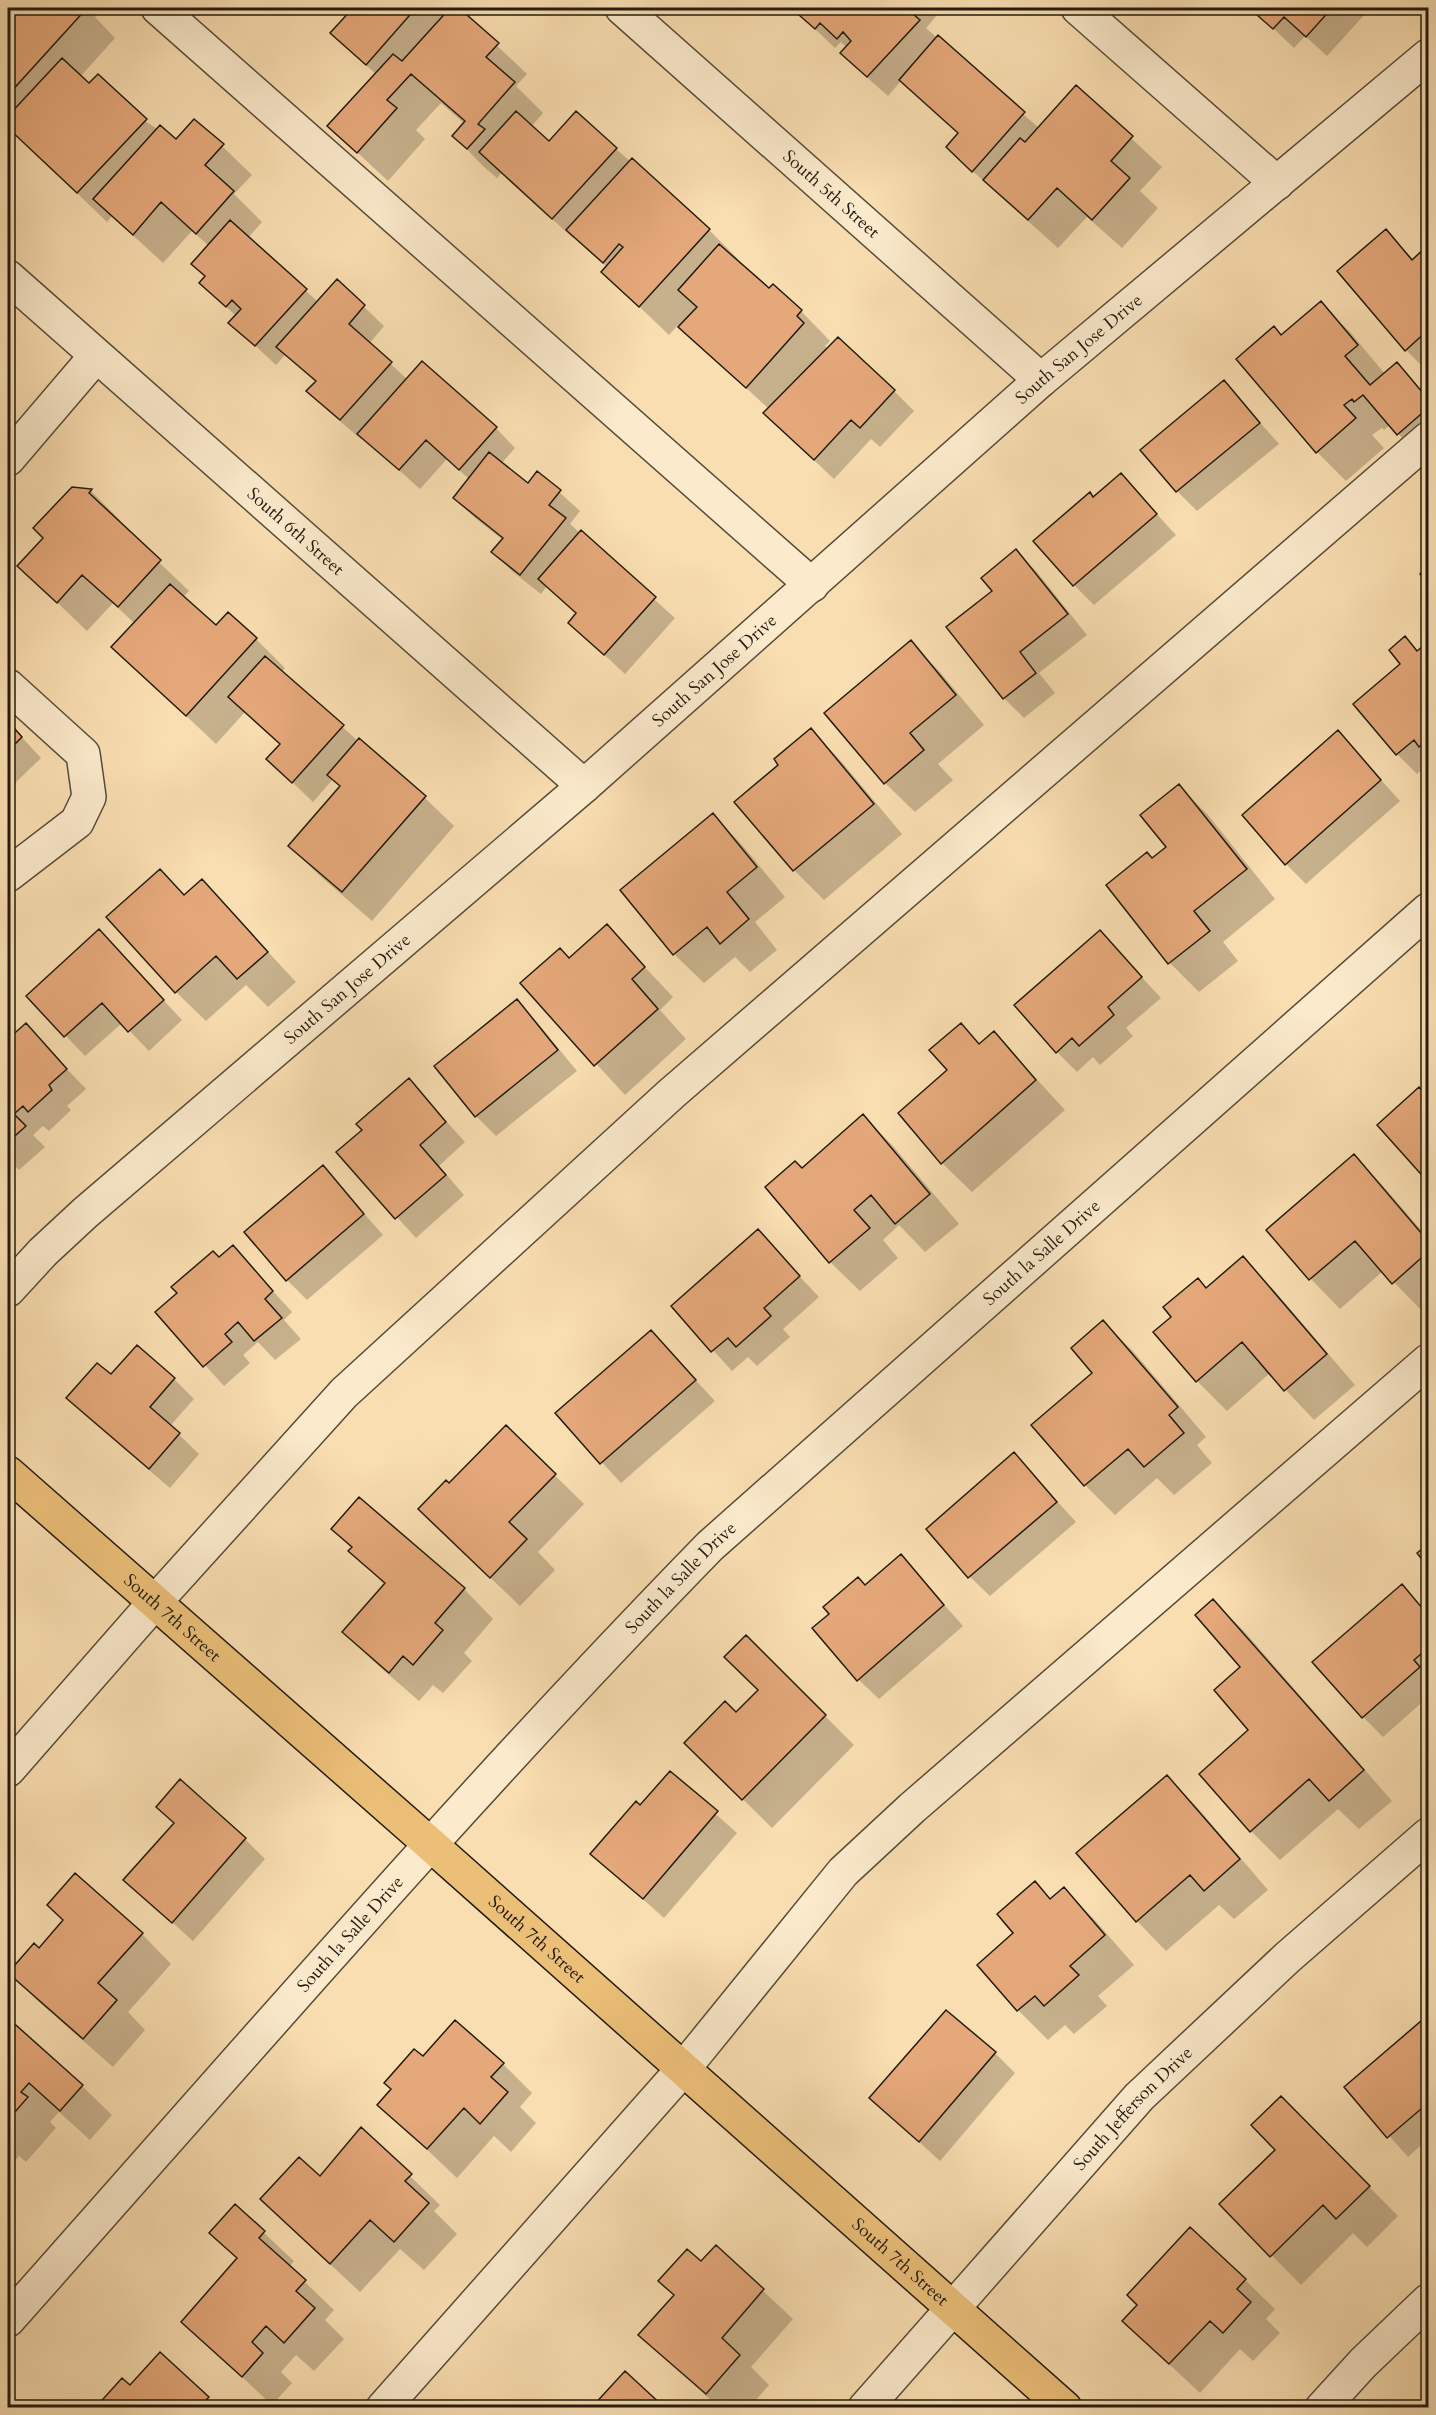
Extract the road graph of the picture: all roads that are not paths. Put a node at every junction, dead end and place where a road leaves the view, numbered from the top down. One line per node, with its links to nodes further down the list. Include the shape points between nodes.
1 (158, 8): 11 (street)
2 (622, 8): 8 (street, South 5th Street)
3 (1078, 8): 5 (street)
4 (1428, 56): 5 (street, South San Jose Drive)
5 (1277, 183): 8 (street, South San Jose Drive)
6 (8, 277): 7 (street, South 6th Street)
7 (96, 356): 10 (street); 13 (street, South 6th Street)
8 (1041, 380): 11 (street, South San Jose Drive)
9 (1428, 440): 19 (street, via 671,1094 344,1394)
10 (8, 459)
11 (812, 585): 13 (street, South San Jose Drive)
12 (8, 686): 14 (street, via 83,754 89,797 77,822)
13 (584, 786): 16 (street, South San Jose Drive, via 85,1213)
14 (8, 875)
15 (1428, 910): 22 (street, South la Salle Drive, via 710,1546 604,1654)
16 (8, 1290)
17 (1428, 1361): 23 (street, via 843,1872)
18 (8, 1473): 19 (main road, South 7th Street)
19 (155, 1602): 20 (street); 22 (main road, South 7th Street)
20 (8, 1770)
21 (1428, 1835): 25 (street, South Jefferson Drive, via 1288,1957 1139,2097)
22 (430, 1844): 23 (main road, South 7th Street); 26 (street, South la Salle Drive)
23 (684, 2068): 25 (main road, South 7th Street); 27 (street)
24 (1428, 2301): 30 (street)
25 (953, 2307): 28 (street, South Jefferson Drive); 29 (main road, South 7th Street)
26 (8, 2320)
27 (383, 2408)
28 (865, 2408)
29 (1065, 2408)
30 (1322, 2408)

